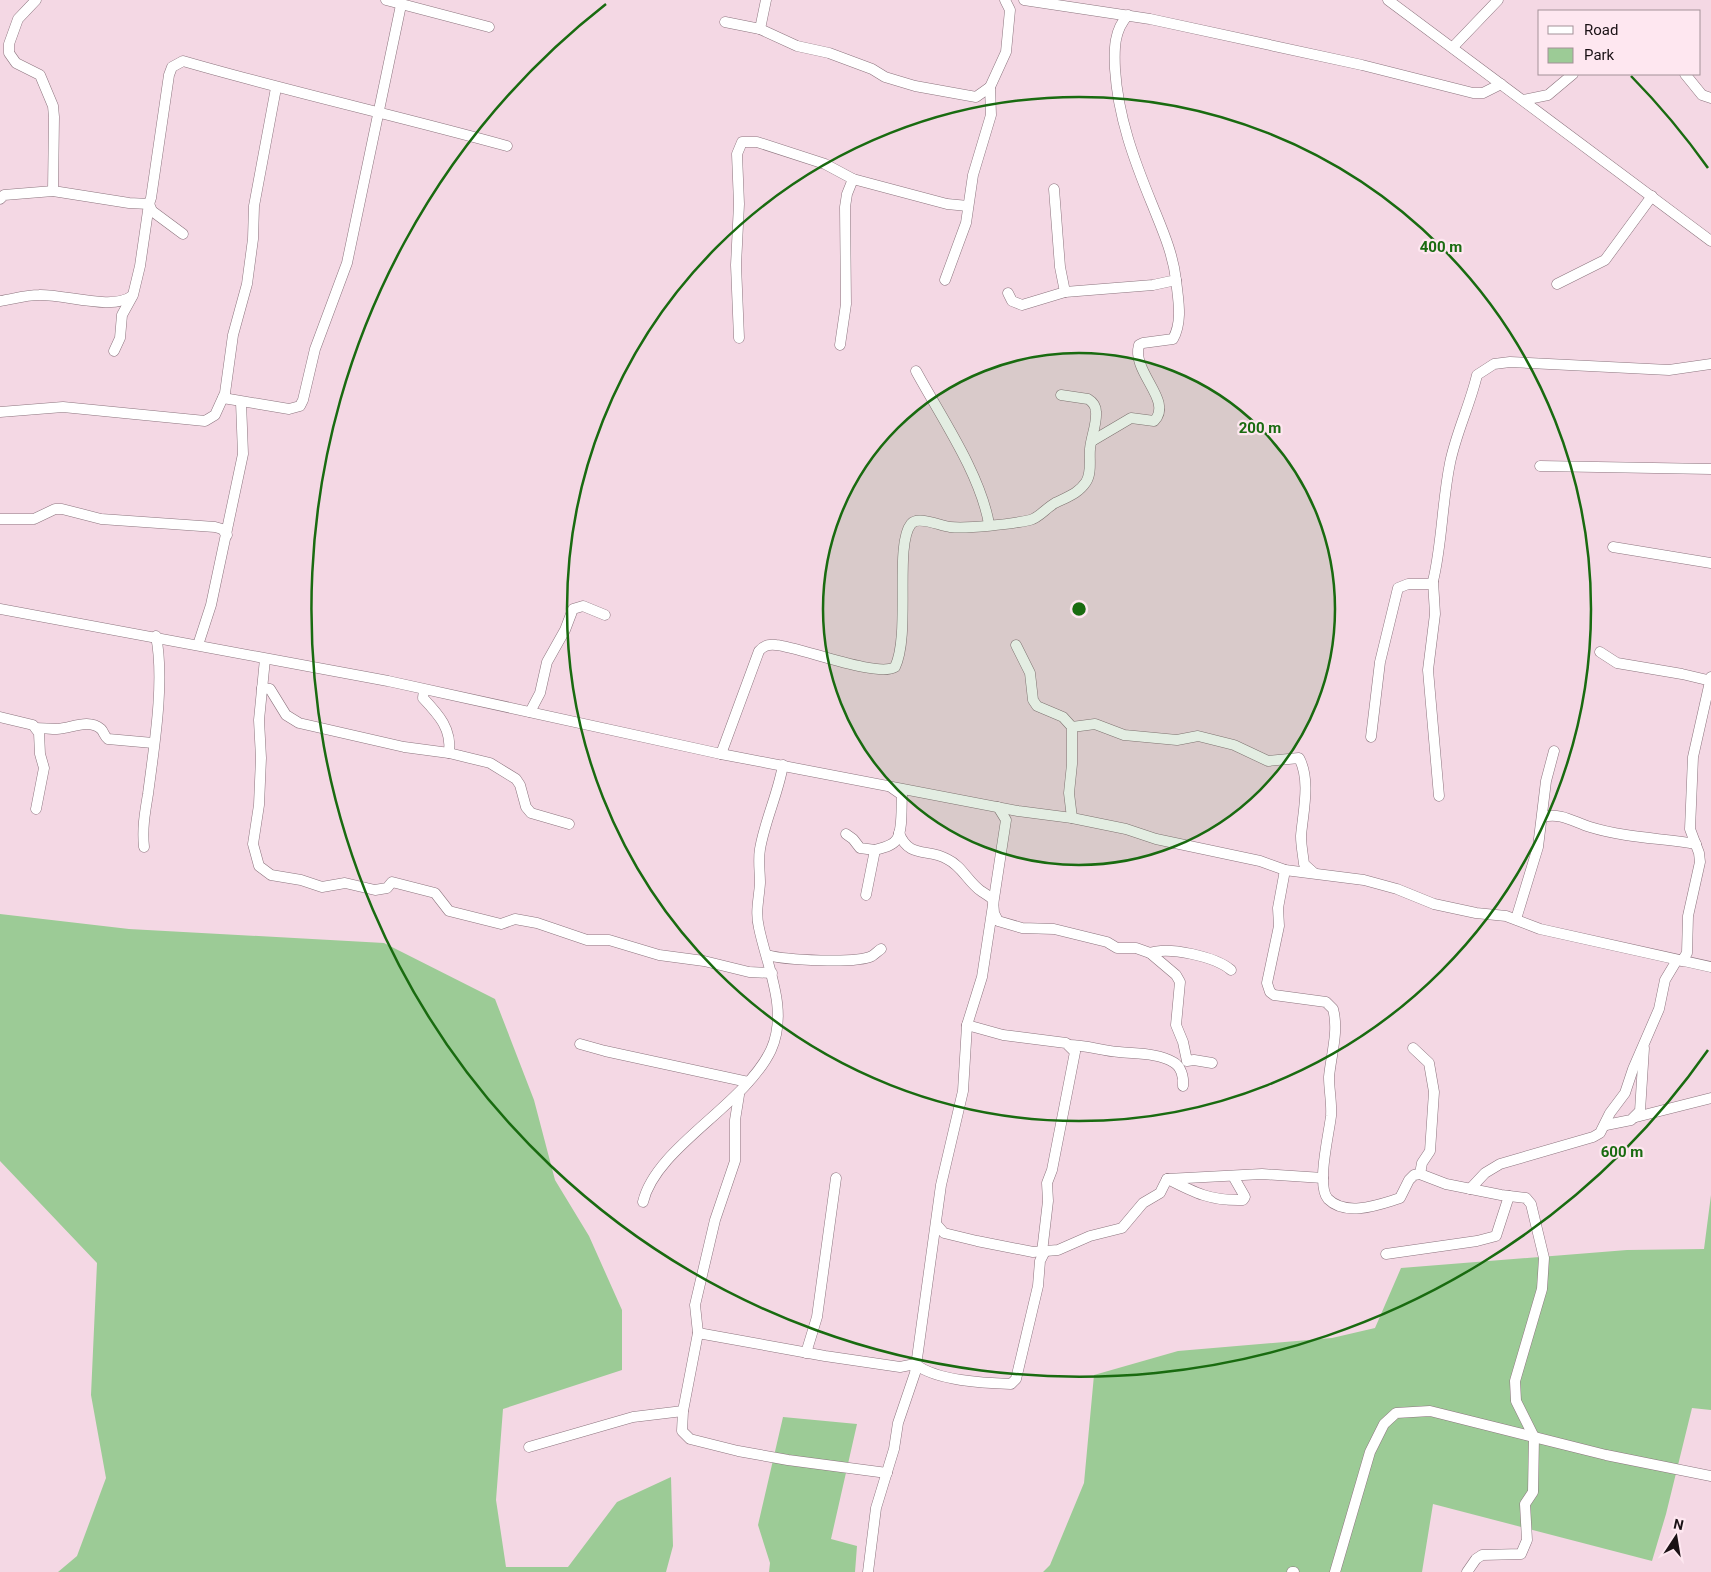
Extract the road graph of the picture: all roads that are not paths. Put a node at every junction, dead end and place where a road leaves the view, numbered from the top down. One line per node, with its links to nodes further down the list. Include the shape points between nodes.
1 (36, 0): 32 (street, via 18,20 9,52 16,63 40,76 53,106)
2 (386, 0): 9 (street)
3 (438, 0): 11 (street)
4 (766, 0): 17 (street)
5 (1005, 0): 10 (street)
6 (1023, 0): 10 (street); 12 (street)
7 (1388, 0): 18 (street)
8 (1498, 0): 18 (street)
9 (401, 5): 11 (street); 28 (street)
10 (1010, 10): 22 (street, via 1006,52)
11 (436, 11): 16 (street)
12 (1113, 13): 13 (street); 15 (street)
13 (1128, 15): 15 (street); 21 (street, via 1473,93 1483,94)
14 (725, 22): 17 (street)
15 (1119, 25): 40 (street, via 1114,55 1122,120 1132,155 1167,240)
16 (489, 27)
17 (760, 29): 24 (street, via 797,46 872,69 885,77)
18 (1453, 47): 21 (street)
19 (1572, 75): 26 (street, via 1548,95)
20 (1686, 75): 25 (street, via 1702,94)
21 (1501, 84): 26 (street)
22 (990, 87): 24 (street); 27 (street)
23 (276, 88): 28 (street); 35 (street, via 183,60 177,62 169,75); 52 (street, via 254,206 247,284 233,334)
24 (976, 97): 27 (street)
25 (1711, 98)
26 (1523, 100): 33 (street)
27 (991, 103): 36 (street, via 991,115 973,175)
28 (379, 111): 29 (street); 53 (street, via 347,263 315,349 303,400 300,406 289,409)
29 (507, 146)
30 (853, 179): 36 (street, via 947,204); 46 (street, via 825,164 757,142 742,142 738,154 740,204 736,265); 47 (street, via 845,207 846,304)
31 (1054, 189): 42 (street, via 1058,252)
32 (53, 191): 34 (street, via 4,195); 35 (street)
33 (1652, 196): 38 (street); 41 (street, via 1605,260)
34 (0, 199)
35 (149, 204): 37 (street, via 152,211); 44 (street)
36 (968, 206): 39 (street, via 963,234)
37 (183, 234)
38 (1711, 240)
39 (945, 280)
40 (1176, 280): 42 (street); 55 (street, via 1179,308 1173,339 1143,343 1138,350 1143,374 1160,404 1158,417 1154,421 1131,418)
41 (1557, 284)
42 (1065, 292): 43 (street, via 1022,305 1012,301)
43 (1008, 293)
44 (133, 295): 45 (street, via 127,300 103,302 39,295); 48 (street, via 122,315 120,338)
45 (0, 301)
46 (739, 338)
47 (840, 345)
48 (114, 351)
49 (1711, 364): 63 (street, via 1669,370 1510,362 1494,364 1477,375 1450,462)
50 (916, 371): 59 (street, via 970,471 985,504)
51 (1061, 395): 55 (street, via 1092,402 1096,413)
52 (224, 398): 53 (street); 54 (street, via 215,415 205,421 63,407)
53 (241, 402): 60 (street, via 243,454)
54 (0, 412)
55 (1092, 441): 59 (street, via 1088,477 1077,492 1034,518)
56 (1540, 466): 57 (street)
57 (1711, 469)
58 (0, 519): 60 (street, via 34,519 62,509 100,519 214,527)
59 (989, 524): 82 (street, via 952,527 918,520 912,522 908,528 903,560 903,614 898,660 890,670 829,659 777,644 758,651)
60 (227, 535): 67 (street, via 211,605)
61 (1613, 547): 62 (street)
62 (1711, 563)
63 (1434, 581): 78 (street, via 1398,588 1380,662); 85 (street, via 1435,614 1428,670)
64 (0, 609): 66 (street)
65 (605, 615): 74 (street, via 583,606 573,609 546,662 540,693)
66 (156, 636): 67 (street); 79 (street, via 160,659)
67 (198, 644): 70 (street)
68 (1016, 645): 76 (street, via 1030,673 1033,700 1037,706 1063,718)
69 (1600, 652): 71 (street, via 1623,664)
70 (265, 659): 72 (street); 73 (street)
71 (1711, 680): 96 (street, via 1693,758 1690,829)
72 (262, 688): 81 (street, via 270,689 286,715 299,722 404,747); 110 (street, via 259,805 253,844 259,866 271,875 322,887 345,883 376,890 399,882 406,887 435,893 449,911 500,924 515,919 587,940 609,940 659,955 749,972)
73 (424, 690): 74 (street); 81 (street, via 423,698 444,720 451,742)
74 (530, 712): 82 (street)
75 (0, 717): 77 (street)
76 (1072, 727): 90 (street, via 1069,793); 100 (street, via 1094,724 1124,735 1176,740 1198,736 1234,745 1268,761 1299,758 1304,772 1301,839 1304,864)
77 (36, 728): 79 (street, via 57,729 83,724 99,728 108,739); 87 (street, via 40,732 44,768)
78 (1371, 737)
79 (153, 743): 95 (street, via 143,826)
80 (1554, 750): 89 (street, via 1546,781)
81 (450, 753): 92 (street, via 490,763 516,779 526,808 531,813)
82 (721, 754): 83 (street)
83 (783, 765): 84 (street); 106 (street, via 760,851 756,907)
84 (881, 784): 86 (street); 93 (street, via 902,795)
85 (1439, 796)
86 (998, 807): 88 (street); 91 (street)
87 (36, 809)
88 (1018, 811): 90 (street); 91 (street)
89 (1543, 817): 96 (street, via 1555,815 1589,827 1640,838 1666,839); 103 (street, via 1538,847)
90 (1072, 818): 99 (street)
91 (1006, 820): 102 (street)
92 (569, 824)
93 (899, 833): 97 (street, via 891,845); 102 (street, via 912,851 946,858)
94 (846, 834): 97 (street, via 860,848)
95 (144, 847)
96 (1698, 848): 98 (street); 107 (street, via 1700,862 1688,916 1688,953)
97 (875, 850): 101 (street)
98 (1711, 854)
99 (1285, 870): 100 (street); 128 (street, via 1268,988 1274,996 1326,1002 1335,1015 1330,1077 1331,1115)
100 (1314, 874): 103 (street, via 1364,880 1434,904)
101 (866, 895)
102 (994, 900): 105 (street, via 994,913 998,920 1009,925 1054,928 1107,942 1117,948 1136,948); 111 (street, via 982,977)
103 (1516, 920): 107 (street, via 1540,929)
104 (881, 949): 106 (street, via 872,956 857,960 798,961)
105 (1150, 953): 109 (street, via 1181,952 1222,963); 117 (street, via 1180,982 1176,1025)
106 (767, 955): 110 (street)
107 (1680, 960): 108 (street); 112 (street, via 1667,974 1659,1009)
108 (1711, 967)
109 (1231, 970)
110 (772, 973): 119 (street, via 777,1014 774,1036 770,1050)
111 (968, 1025): 114 (street, via 1003,1035); 133 (street, via 963,1091 941,1185)
112 (1644, 1043): 123 (street, via 1642,1093); 124 (street, via 1625,1093 1610,1113)
113 (580, 1044): 119 (street)
114 (1070, 1045): 116 (street); 134 (street, via 1075,1057 1047,1183 1048,1201)
115 (1413, 1048): 125 (street, via 1429,1063 1434,1092 1430,1150 1422,1162)
116 (1173, 1061): 117 (street); 120 (street, via 1182,1074)
117 (1187, 1061): 118 (street)
118 (1212, 1063)
119 (748, 1082): 121 (street)
120 (1182, 1086)
121 (738, 1095): 132 (street, via 667,1162 647,1187); 136 (street, via 735,1162 715,1220 695,1305)
122 (1711, 1098): 123 (street)
123 (1636, 1117): 124 (street)
124 (1606, 1125): 130 (street, via 1593,1137 1493,1167)
125 (1420, 1174): 128 (street, via 1409,1180 1400,1198 1357,1208 1340,1205 1328,1198); 130 (street, via 1470,1189)
126 (1233, 1176): 128 (street, via 1275,1174); 129 (street); 129 (street, via 1245,1197 1243,1200 1212,1199)
127 (836, 1178): 137 (street, via 816,1317)
128 (1323, 1178)
129 (1167, 1179): 134 (street, via 1160,1193 1143,1203 1122,1228)
130 (1481, 1186): 131 (street)
131 (1509, 1196): 135 (street, via 1496,1236); 140 (street, via 1529,1200 1544,1258 1542,1289 1514,1392)
132 (643, 1202)
133 (937, 1225): 134 (street, via 950,1235); 138 (street)
134 (1040, 1254): 138 (street, via 1038,1286 1015,1382 959,1379)
135 (1386, 1254)
136 (698, 1332): 137 (street); 139 (street)
137 (806, 1353): 138 (street)
138 (918, 1369): 142 (street, via 898,1423)
139 (682, 1411): 141 (street, via 633,1417); 142 (street, via 682,1431 690,1439 788,1460)
140 (1534, 1437): 143 (street); 145 (street, via 1430,1411 1396,1413 1384,1424 1370,1452); 146 (street, via 1533,1492 1525,1504 1527,1540 1521,1554 1482,1555 1476,1558)
141 (529, 1447)
142 (887, 1473): 144 (street, via 874,1520)
143 (1711, 1476)
144 (868, 1572)
145 (1335, 1572)
146 (1467, 1572)

